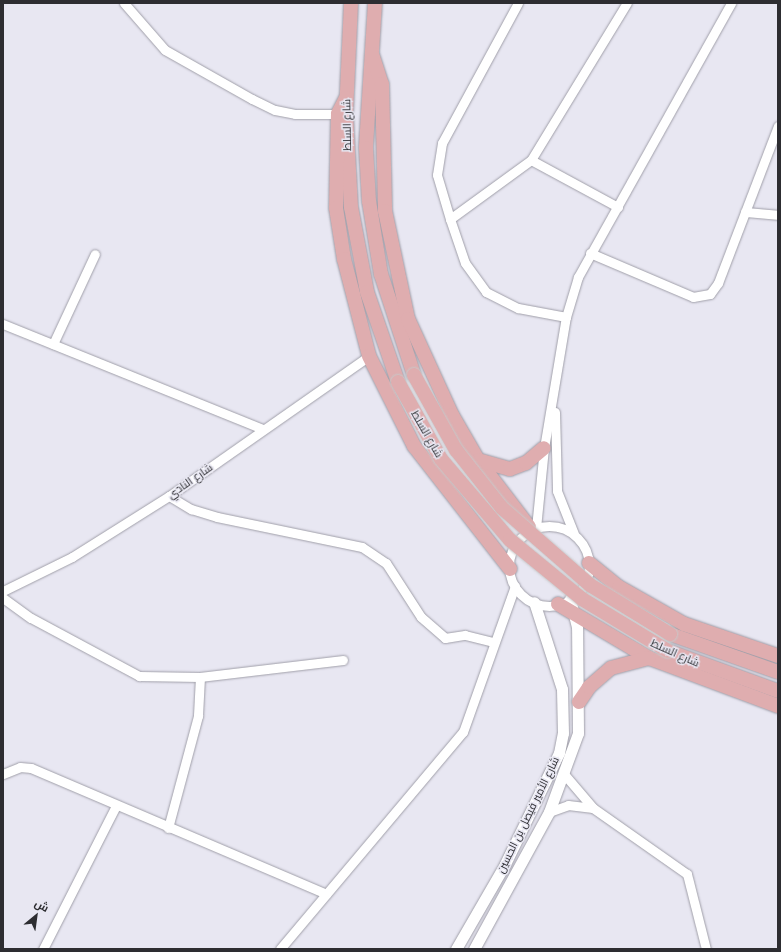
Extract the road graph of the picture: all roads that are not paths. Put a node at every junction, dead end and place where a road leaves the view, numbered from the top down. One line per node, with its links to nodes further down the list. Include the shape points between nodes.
1 (124, 3): 9 (street, via 165,50 252,99 275,110 296,114)
2 (351, 3): 8 (main road, شارع السلط)
3 (375, 3): 7 (main road, شارع السلط)
4 (518, 3): 15 (street, via 442,143 437,175)
5 (627, 3): 11 (street)
6 (731, 3): 12 (street)
7 (372, 54): 25 (main road, via 382,84 386,212 397,277 408,319 428,369); 41 (main road, شارع السلط, bridge, via 366,148 372,220 385,291 414,375 449,439 484,488 519,525 575,573 618,604 670,634)
8 (346, 98): 9 (main road); 43 (main road, شارع السلط, bridge, via 347,165 355,234 372,309 398,382 433,446 465,490 510,540 565,586 661,648)
9 (338, 114): 21 (main road, via 336,208 344,260)
10 (778, 126): 13 (street)
11 (531, 160): 12 (street); 15 (street)
12 (618, 207): 16 (street)
13 (745, 212): 14 (street); 16 (street, via 718,283 703,297 693,297)
14 (778, 215)
15 (450, 219): 18 (street, via 465,263 486,292 518,308)
16 (590, 253): 18 (street, via 578,277)
17 (95, 254): 20 (street)
18 (566, 317): 22 (street)
19 (3, 324): 20 (street)
20 (53, 344): 23 (street)
21 (369, 356): 23 (street, شارع النادي); 30 (main road, via 414,446)
22 (555, 391): 24 (street); 28 (street, via 556,487 562,512)
23 (264, 429): 26 (street, شارع النادي)
24 (544, 448): 25 (main road, via 526,463 510,469); 27 (street)
25 (478, 460): 27 (main road)
26 (169, 496): 32 (street, شارع النادي, via 72,557); 37 (street, via 191,509 217,517 362,547 386,563 420,617 445,638 465,635)
27 (534, 529): 28 (street, via 552,526); 30 (street, via 516,544)
28 (574, 535): 29 (street, via 584,548)
29 (589, 563): 35 (street, via 583,586); 38 (main road, via 619,586 684,624)
30 (510, 569): 31 (street)
31 (515, 586): 34 (street); 37 (street)
32 (3, 591)
33 (3, 598): 42 (street, via 47,627 139,676)
34 (534, 602): 35 (street); 55 (street, شارع الأمير فيصل بن الحسين, via 562,689 563,733 559,753 505,864)
35 (564, 602): 36 (main road)
36 (575, 617): 39 (main road); 44 (street, شارع الأمير فيصل بن الحسين)
37 (494, 642): 52 (street, via 464,732)
38 (778, 656)
39 (649, 658): 44 (main road, via 611,668 589,687); 45 (main road)
40 (343, 660): 42 (street)
41 (778, 672)
42 (200, 677): 51 (street, via 198,716)
43 (778, 691)
44 (580, 702): 47 (street, شارع الأمير فيصل بن الحسين, via 578,733)
45 (778, 706)
46 (3, 774): 48 (street, via 20,767 30,768)
47 (564, 774): 49 (street); 50 (street, شارع الأمير فيصل بن الحسين)
48 (116, 806): 51 (street); 53 (street)
49 (593, 808): 50 (street, via 568,805); 57 (street, via 667,857 687,874)
50 (549, 812): 56 (street, شارع الأمير فيصل بن الحسين)
51 (168, 828): 52 (street)
52 (326, 894): 54 (street)
53 (43, 949)
54 (280, 949)
55 (456, 949)
56 (474, 949)
57 (706, 949)

